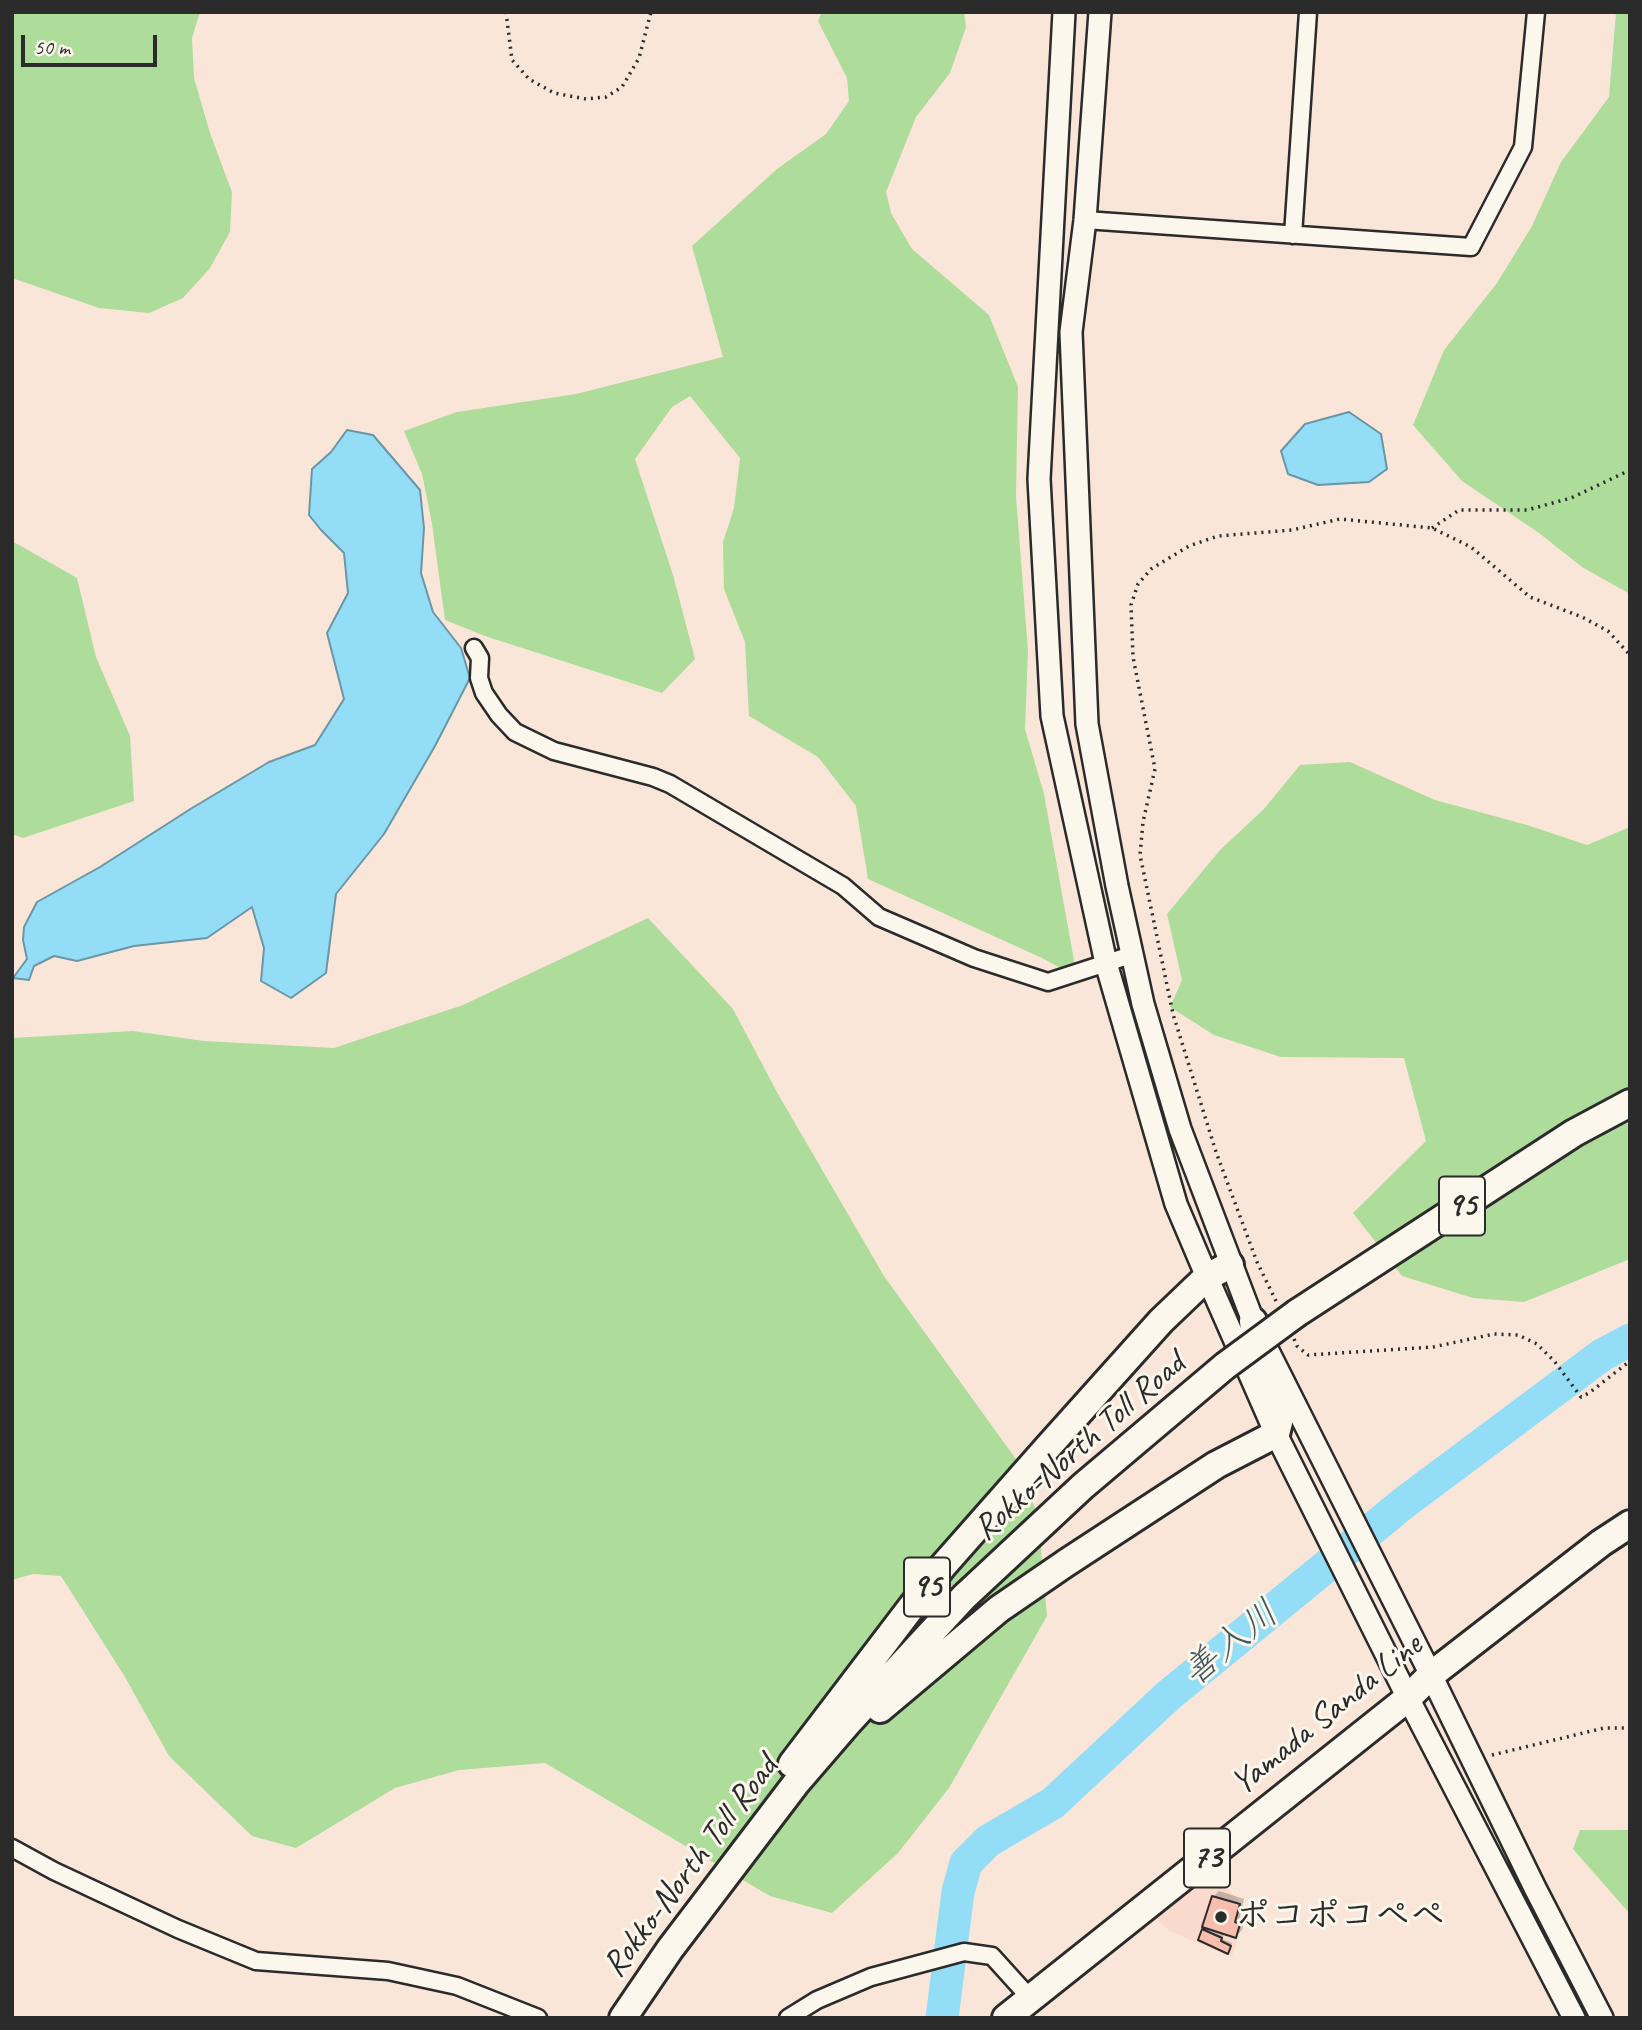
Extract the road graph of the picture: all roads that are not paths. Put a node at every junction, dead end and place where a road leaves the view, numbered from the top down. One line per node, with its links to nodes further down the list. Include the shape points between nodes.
1 (1064, 12): 9 (street, via 1039,479 1052,716)
2 (1100, 12): 5 (street)
3 (1308, 12): 6 (street)
4 (1536, 12): 6 (street, via 1523,147 1471,247)
5 (1085, 220): 6 (street); 8 (street, via 1071,332 1087,724)
6 (1293, 235)
7 (474, 648): 9 (street, via 480,658 484,693 515,732 554,751 670,784 843,886 879,917 974,958 1048,982)
8 (1131, 956): 9 (street); 11 (street, via 1180,1129)
9 (1106, 963): 12 (street, via 1176,1204)
10 (1630, 1103): 18 (main road, Rokko-North Toll Road / 95, bridge, via 1574,1133 1225,1366 1083,1486 964,1597)
11 (1230, 1265): 12 (main road, 95); 13 (street)
12 (1206, 1278): 14 (street); 20 (main road, 95, via 1161,1321 942,1567 722,1861)
13 (1253, 1321): 14 (main road, via 1256,1352 1280,1418); 16 (street)
14 (1276, 1434): 17 (street); 18 (main road, 95, via 1216,1465 999,1609)
15 (1630, 1524): 16 (main road, Yamada Sanda Line / 73)
16 (1431, 1675): 17 (main road, Yamada Sanda Line / 73); 27 (street)
17 (1408, 1698): 21 (main road, Yamada Sanda Line / 73); 26 (street)
18 (797, 1782): 20 (main road, Rokko-North Toll Road / 95)
19 (12, 1849): 22 (street, via 256,1961 388,1971 457,1986)
20 (670, 1949): 23 (main road, Rokko-North Toll Road / 95)
21 (1030, 1998): 24 (street, via 992,1956 964,1952 871,1978 817,2000); 25 (main road, Yamada Sanda Line / 73)
22 (538, 2018)
23 (623, 2018)
24 (788, 2018)
25 (1006, 2018)
26 (1574, 2018)
27 (1602, 2018)

